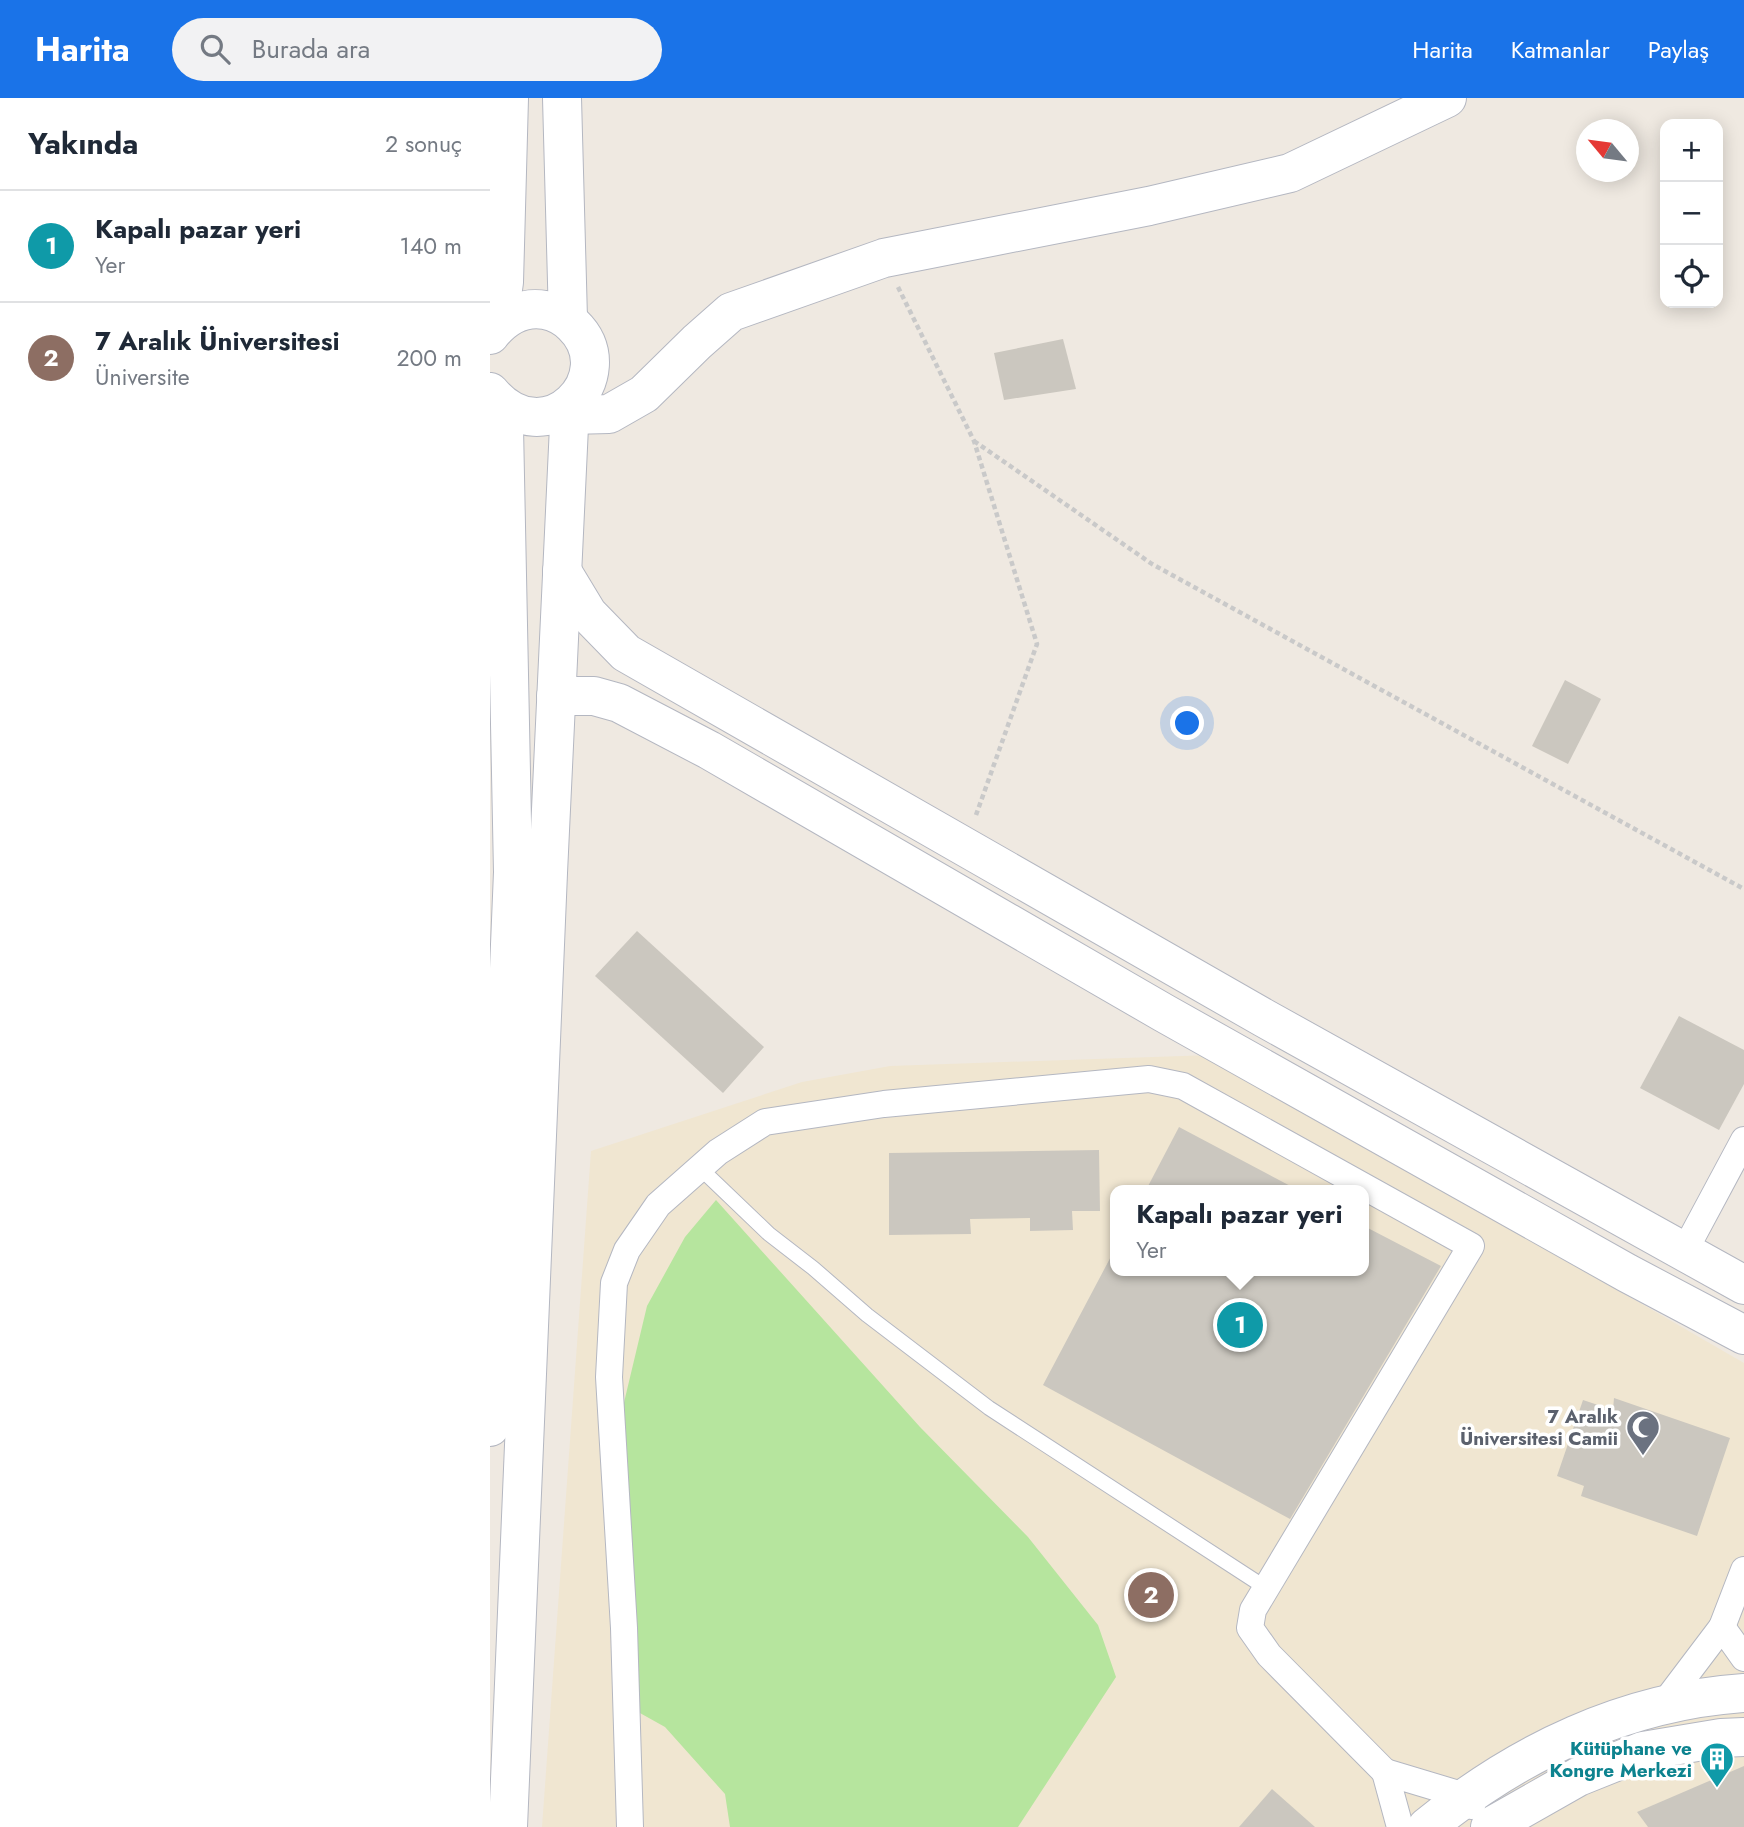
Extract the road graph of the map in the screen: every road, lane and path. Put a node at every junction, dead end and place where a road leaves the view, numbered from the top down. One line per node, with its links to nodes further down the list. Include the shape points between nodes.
1 (509, 98): 6 (street, via 504,282)
2 (562, 98): 5 (street)
3 (1447, 98): 4 (street, via 1290,173)
4 (884, 258): 8 (street, via 731,312 645,394 609,414); 9 (path)
5 (568, 319): 6 (street, via 537,309 510,316); 8 (street, via 587,345 590,362)
6 (494, 330)
7 (495, 397): 8 (street, via 525,416); 21 (street, via 504,427 513,872)
8 (570, 410): 10 (street)
9 (974, 441): 12 (path, via 1037,644); 13 (path, via 1152,564)
10 (562, 571): 11 (street); 12 (street, via 588,614 626,653)
11 (556, 696): 20 (street, via 594,696 619,703 709,750 1164,1013); 31 (street)
12 (964, 848): 18 (street)
13 (1744, 889)
14 (1744, 1140): 18 (street)
15 (700, 1168): 16 (street, via 765,1122 884,1104 1149,1079 1183,1086); 23 (lane, via 769,1234 989,1408); 32 (street, via 659,1205 627,1250 614,1283 609,1377)
16 (1361, 1185)
17 (1369, 1189): 23 (street, via 1471,1246)
18 (1684, 1252): 19 (street)
19 (1744, 1285)
20 (1744, 1335)
21 (490, 1427)
22 (1744, 1570): 24 (street)
23 (1266, 1588): 29 (street, via 1252,1610 1250,1628 1269,1655)
24 (1721, 1627): 25 (street); 27 (street)
25 (1744, 1658)
26 (1744, 1693): 27 (street)
27 (1663, 1705): 30 (street, via 1622,1715 1535,1754)
28 (1744, 1737): 35 (street, via 1643,1751 1578,1777)
29 (1385, 1772): 30 (street); 33 (street)
30 (1465, 1796): 34 (street); 35 (street)
31 (508, 1827)
32 (630, 1827)
33 (1400, 1827)
34 (1427, 1827)
35 (1489, 1827)

